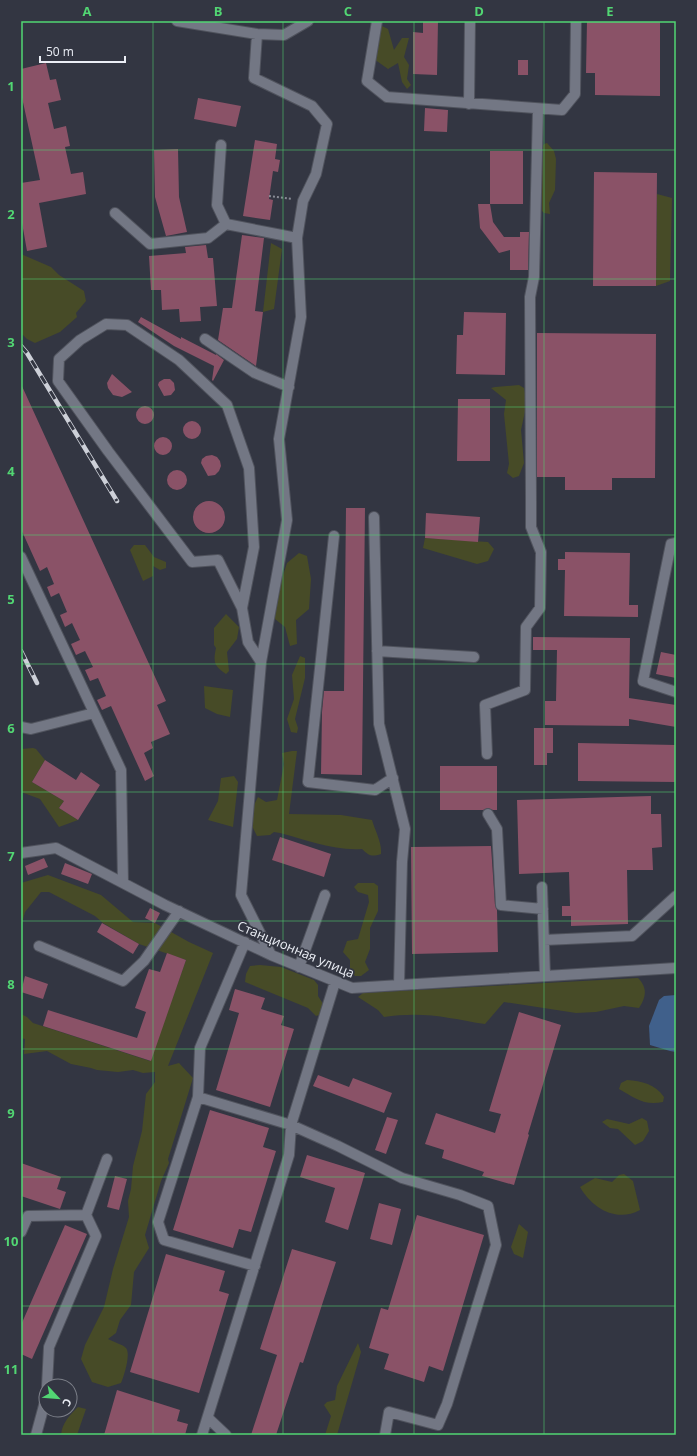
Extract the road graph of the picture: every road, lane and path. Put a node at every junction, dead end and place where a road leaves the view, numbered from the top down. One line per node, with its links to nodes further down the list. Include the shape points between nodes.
1 (177, 21): 6 (street)
2 (308, 21): 6 (street, via 284,35)
3 (377, 21): 7 (street, via 367,80 387,98)
4 (470, 21): 7 (street)
5 (576, 21): 8 (street, via 575,94 562,110)
6 (257, 34): 11 (street, via 254,78 312,106 327,124 316,174)
7 (469, 104): 8 (street)
8 (538, 109): 28 (street, via 534,277 530,297 531,527 541,552 540,608 526,626 525,690 485,706)
9 (221, 145): 13 (street, via 217,205)
10 (269, 196): 11 (path)
11 (304, 201): 14 (street)
12 (115, 213): 13 (street, via 150,244 208,238)
13 (226, 224): 14 (street)
14 (297, 238): 16 (street, via 301,317)
15 (205, 339): 16 (street, via 255,373)
16 (289, 387): 24 (street, via 279,439 287,520)
17 (374, 517): 22 (street)
18 (334, 536): 29 (street, via 308,782 375,790)
19 (676, 543): 25 (street, via 671,544 643,681)
20 (21, 557): 26 (street)
21 (242, 608): 21 (street, via 254,547 249,468 227,405 179,360 127,325 106,324 80,340 59,359 58,380 192,562 218,560); 24 (street, via 248,642)
22 (378, 651): 23 (street); 29 (street, via 379,724)
23 (474, 657)
24 (261, 662): 41 (street, via 241,895)
25 (676, 692)
26 (94, 713): 27 (street, via 31,729); 32 (street, via 121,770)
27 (21, 727)
28 (487, 754)
29 (392, 778): 46 (street, via 405,829)
30 (488, 814): 36 (street, via 497,829 501,905)
31 (21, 853): 32 (street, Станционная улица, via 56,848)
32 (123, 883): 37 (street, Станционная улица)
33 (542, 887): 36 (street)
34 (325, 894): 42 (street)
35 (676, 896): 38 (street, via 632,936)
36 (543, 909): 38 (street)
37 (179, 911): 39 (street, Станционная улица); 40 (street, via 144,961 123,981)
38 (544, 940): 44 (street)
39 (245, 942): 41 (street, Станционная улица); 47 (street, via 200,1048)
40 (39, 946)
41 (270, 955): 42 (street, Станционная улица)
42 (299, 967): 45 (street, Станционная улица)
43 (676, 968): 44 (street, Станционная улица)
44 (545, 976): 46 (street, Станционная улица)
45 (335, 982): 46 (street, Станционная улица, via 352,988); 48 (street)
46 (399, 985)
47 (198, 1097): 48 (street); 52 (street, via 158,1222 164,1240)
48 (291, 1125): 52 (street, via 289,1155); 59 (street, via 402,1178 488,1206 496,1245 438,1426 389,1412)
49 (107, 1159): 50 (street)
50 (86, 1215): 51 (street, via 28,1216); 53 (street, via 96,1236 49,1347)
51 (21, 1232)
52 (255, 1266): 55 (street)
53 (47, 1378)
54 (41, 1418): 56 (street)
55 (208, 1418): 57 (street); 58 (street)
56 (36, 1435)
57 (202, 1435)
58 (226, 1435)
59 (385, 1435)

